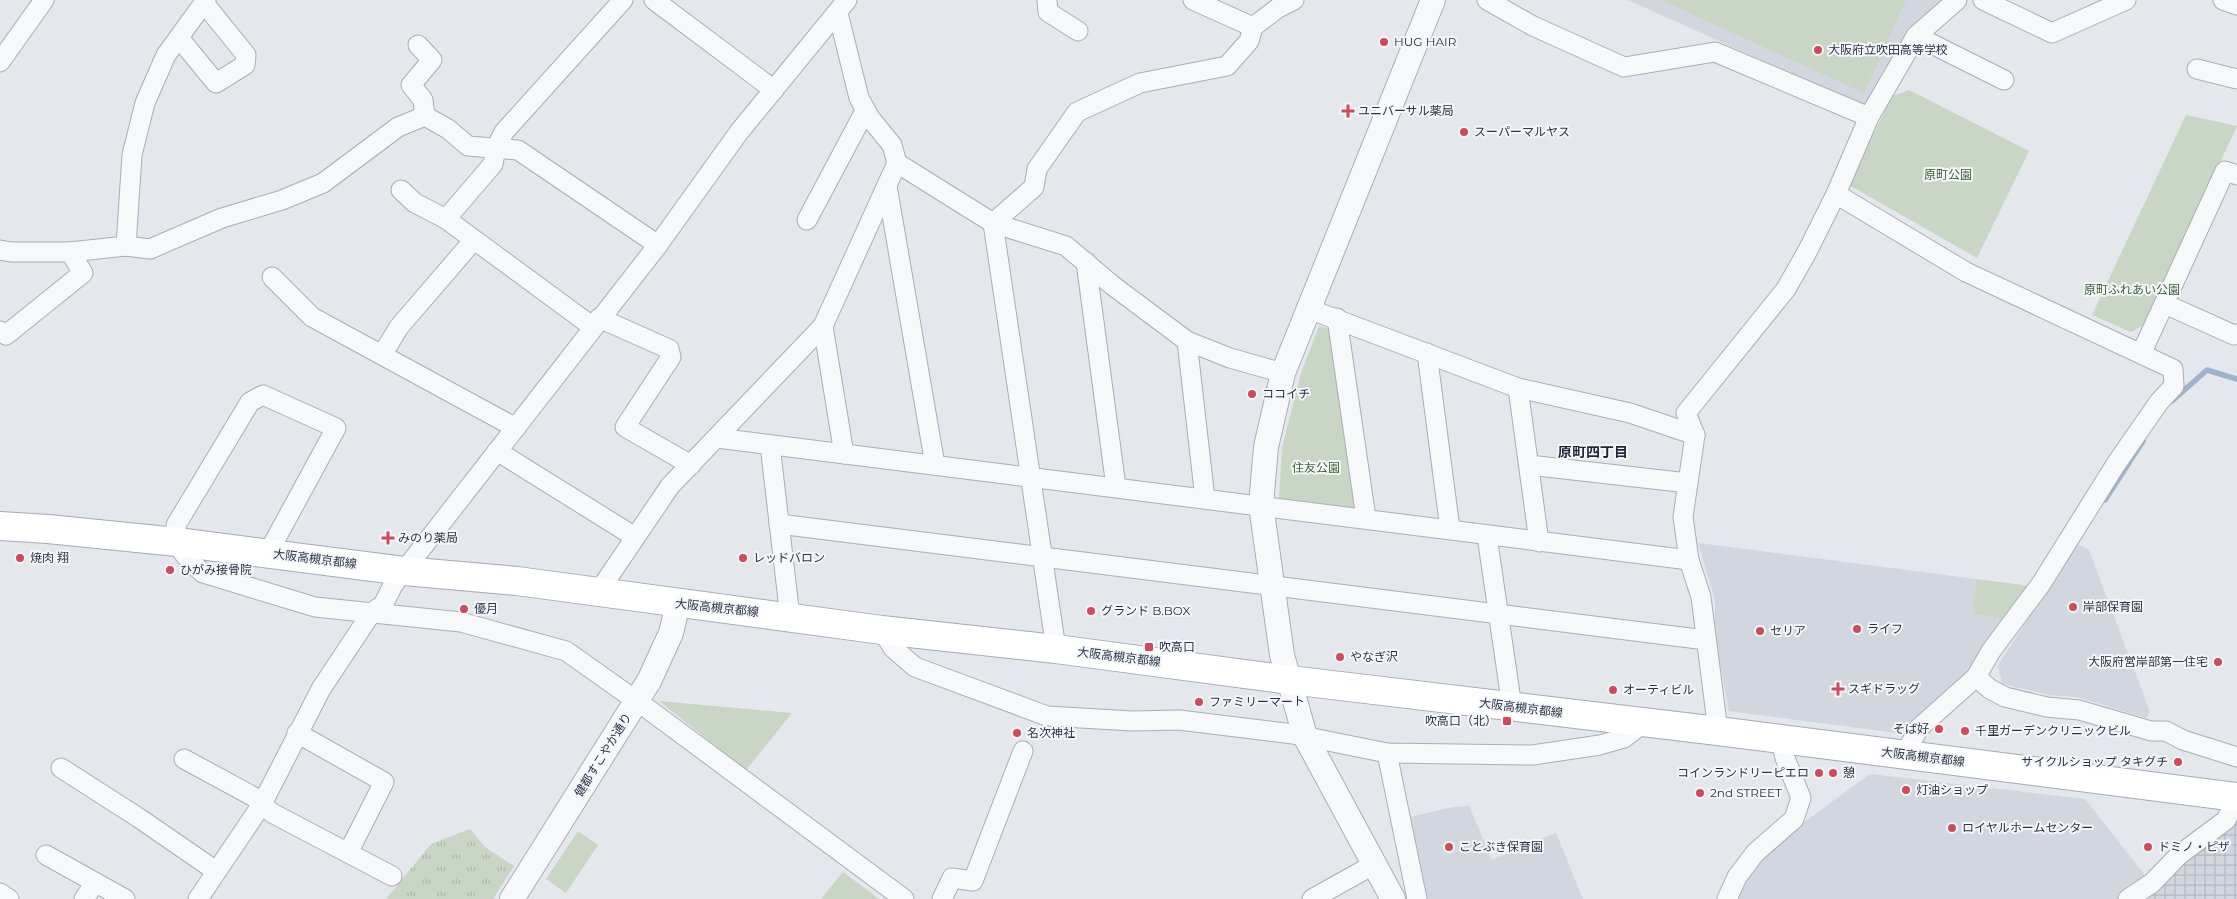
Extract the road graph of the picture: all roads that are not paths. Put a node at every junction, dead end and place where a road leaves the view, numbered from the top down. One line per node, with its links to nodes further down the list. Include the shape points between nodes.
1 (44, 0): 21 (street)
2 (623, 0): 29 (street, via 504,132)
3 (654, 0): 25 (street)
4 (1193, 0): 16 (street)
5 (1294, 0): 16 (street)
6 (1433, 0): 46 (street)
7 (1487, 0): 28 (street, via 1533,26 1624,67 1715,52)
8 (1957, 0): 18 (street)
9 (1984, 0): 10 (street, via 2052,33)
10 (2126, 0)
11 (2223, 0): 13 (street)
12 (205, 2): 19 (street); 19 (street, via 246,55 245,65 216,83)
13 (2237, 5)
14 (843, 6): 25 (street); 26 (street, via 855,85)
15 (1045, 12): 17 (street)
16 (1253, 28): 37 (street, via 1249,41 1227,66 1140,83 1077,112 1037,169 1034,187)
17 (1078, 31)
18 (1916, 36): 24 (street); 28 (street)
19 (178, 38): 40 (street, via 166,55 145,103 132,155)
20 (418, 45): 27 (street, via 432,60 411,85 423,100)
21 (0, 62)
22 (2197, 69): 23 (street)
23 (2237, 79)
24 (2004, 80)
25 (774, 90): 39 (street, via 739,132)
26 (865, 111): 30 (street, via 892,145); 36 (street)
27 (425, 116): 29 (street, via 468,146); 40 (street, via 398,127 323,183 282,200 222,218 150,249)
28 (1869, 117): 34 (street)
29 (496, 148): 35 (street, via 492,164); 39 (street, via 518,150)
30 (897, 163): 32 (street); 37 (street)
31 (2237, 175): 45 (street, via 2226,171)
32 (887, 186): 49 (street); 65 (street)
33 (401, 190): 35 (street, via 415,203)
34 (1836, 194): 54 (street, via 1966,272); 59 (street, via 1786,289 1686,413)
35 (446, 219): 38 (street)
36 (808, 220)
37 (994, 223): 43 (street, via 1066,246); 67 (street)
38 (473, 240): 48 (street); 55 (street, via 399,327)
39 (658, 245): 48 (street)
40 (126, 246): 42 (street)
41 (0, 250): 42 (street)
42 (70, 252): 50 (street, via 83,274 6,335)
43 (1086, 262): 52 (street); 69 (street)
44 (272, 277): 55 (street, via 312,317)
45 (2165, 304): 51 (street); 54 (street)
46 (1309, 309): 47 (street); 56 (street)
47 (1337, 318): 53 (street); 72 (street)
48 (596, 323): 58 (street); 64 (street, via 669,349 671,357 625,427)
49 (823, 326): 60 (street); 63 (street)
50 (0, 332)
51 (2236, 332)
52 (1187, 340): 56 (street, via 1230,358); 70 (street)
53 (1427, 353): 57 (street); 75 (street)
54 (2141, 354): 93 (street, via 2173,369 2174,386 2116,464 2041,584 1991,651)
55 (382, 356): 58 (street)
56 (1283, 372): 71 (street, via 1266,447)
57 (1518, 388): 59 (street, via 1630,412); 66 (street)
58 (516, 428): 62 (street)
59 (1695, 435): 68 (street)
60 (717, 438): 61 (street); 64 (street)
61 (770, 445): 63 (street); 74 (street)
62 (497, 451): 77 (street); 83 (street)
63 (844, 454): 65 (street)
64 (691, 465): 77 (street, via 670,486)
65 (935, 465): 67 (street)
66 (1529, 465): 68 (street); 79 (street)
67 (1031, 477): 69 (street); 81 (street)
68 (1688, 483): 82 (street, via 1683,518)
69 (1116, 487): 70 (street)
70 (1205, 498): 71 (street)
71 (1261, 505): 72 (street); 84 (street)
72 (1366, 518): 75 (street)
73 (5, 521): 78 (main road, 大阪高槻京都線)
74 (780, 524): 81 (street); 89 (street)
75 (1450, 529): 76 (street)
76 (1487, 536): 79 (street); 88 (street)
77 (635, 537): 85 (street)
78 (177, 542): 80 (main road, 大阪高槻京都線); 80 (street, via 176,525 250,402 263,395 336,428); 87 (street, via 188,560 203,573 316,607)
79 (1539, 542): 82 (street)
80 (268, 553): 83 (main road, 大阪高槻京都線)
81 (1041, 556): 84 (street); 92 (street)
82 (1689, 560): 91 (street, via 1702,597)
83 (404, 571): 85 (main road, 大阪高槻京都線, via 517,581); 87 (street, via 383,605)
84 (1273, 585): 88 (street); 94 (street, via 1282,655)
85 (597, 594): 86 (main road, 大阪高槻京都線)
86 (678, 604): 89 (main road, 大阪高槻京都線); 95 (street, 健都すこやか通り, via 671,633)
87 (372, 612): 95 (street, via 461,622 566,652); 99 (street, via 320,689)
88 (1500, 614): 91 (street); 96 (street)
89 (790, 617): 90 (main road, 大阪高槻京都線)
90 (882, 630): 92 (main road, 大阪高槻京都線); 100 (street, via 892,648 915,666 1047,716 1179,720)
91 (1706, 640): 98 (street)
92 (1056, 649): 94 (main road, 大阪高槻京都線)
93 (1976, 677): 104 (street, via 1919,728); 105 (street, via 2005,697 2047,707 2079,710 2151,731 2166,731)
94 (1290, 680): 96 (main road, 大阪高槻京都線); 100 (street)
95 (637, 701): 120 (street, 健都すこやか通り); 121 (street)
96 (1512, 707): 97 (main road, 大阪高槻京都線)
97 (1645, 722): 98 (main road, 大阪高槻京都線); 103 (street, via 1624,738 1533,755)
98 (1718, 731): 101 (main road, 大阪高槻京都線)
99 (297, 733): 109 (street); 110 (street, via 384,782)
100 (1305, 736): 103 (street); 112 (street)
101 (1781, 740): 104 (main road, 大阪高槻京都線); 126 (street, via 1800,798 1794,819 1755,853 1737,877)
102 (1023, 751): 122 (street, via 973,880 952,878)
103 (1387, 753): 125 (street)
104 (1904, 755): 108 (main road, 大阪高槻京都線)
105 (2237, 758)
106 (184, 759): 109 (street)
107 (61, 768): 113 (street)
108 (2237, 797): 127 (street, via 2226,820 2179,855 2152,883)
109 (262, 804): 110 (street, via 272,813); 113 (street)
110 (348, 853): 114 (street)
111 (46, 854): 115 (street)
112 (1373, 865): 123 (street); 124 (street)
113 (216, 871): 119 (street)
114 (392, 876)
115 (89, 891): 118 (street)
116 (0, 893): 117 (street)
117 (9, 899)
118 (125, 899)
119 (198, 899)
120 (512, 899)
121 (904, 899)
122 (942, 899)
123 (1312, 899)
124 (1393, 899)
125 (1418, 899)
126 (1727, 899)
127 (2128, 899)

